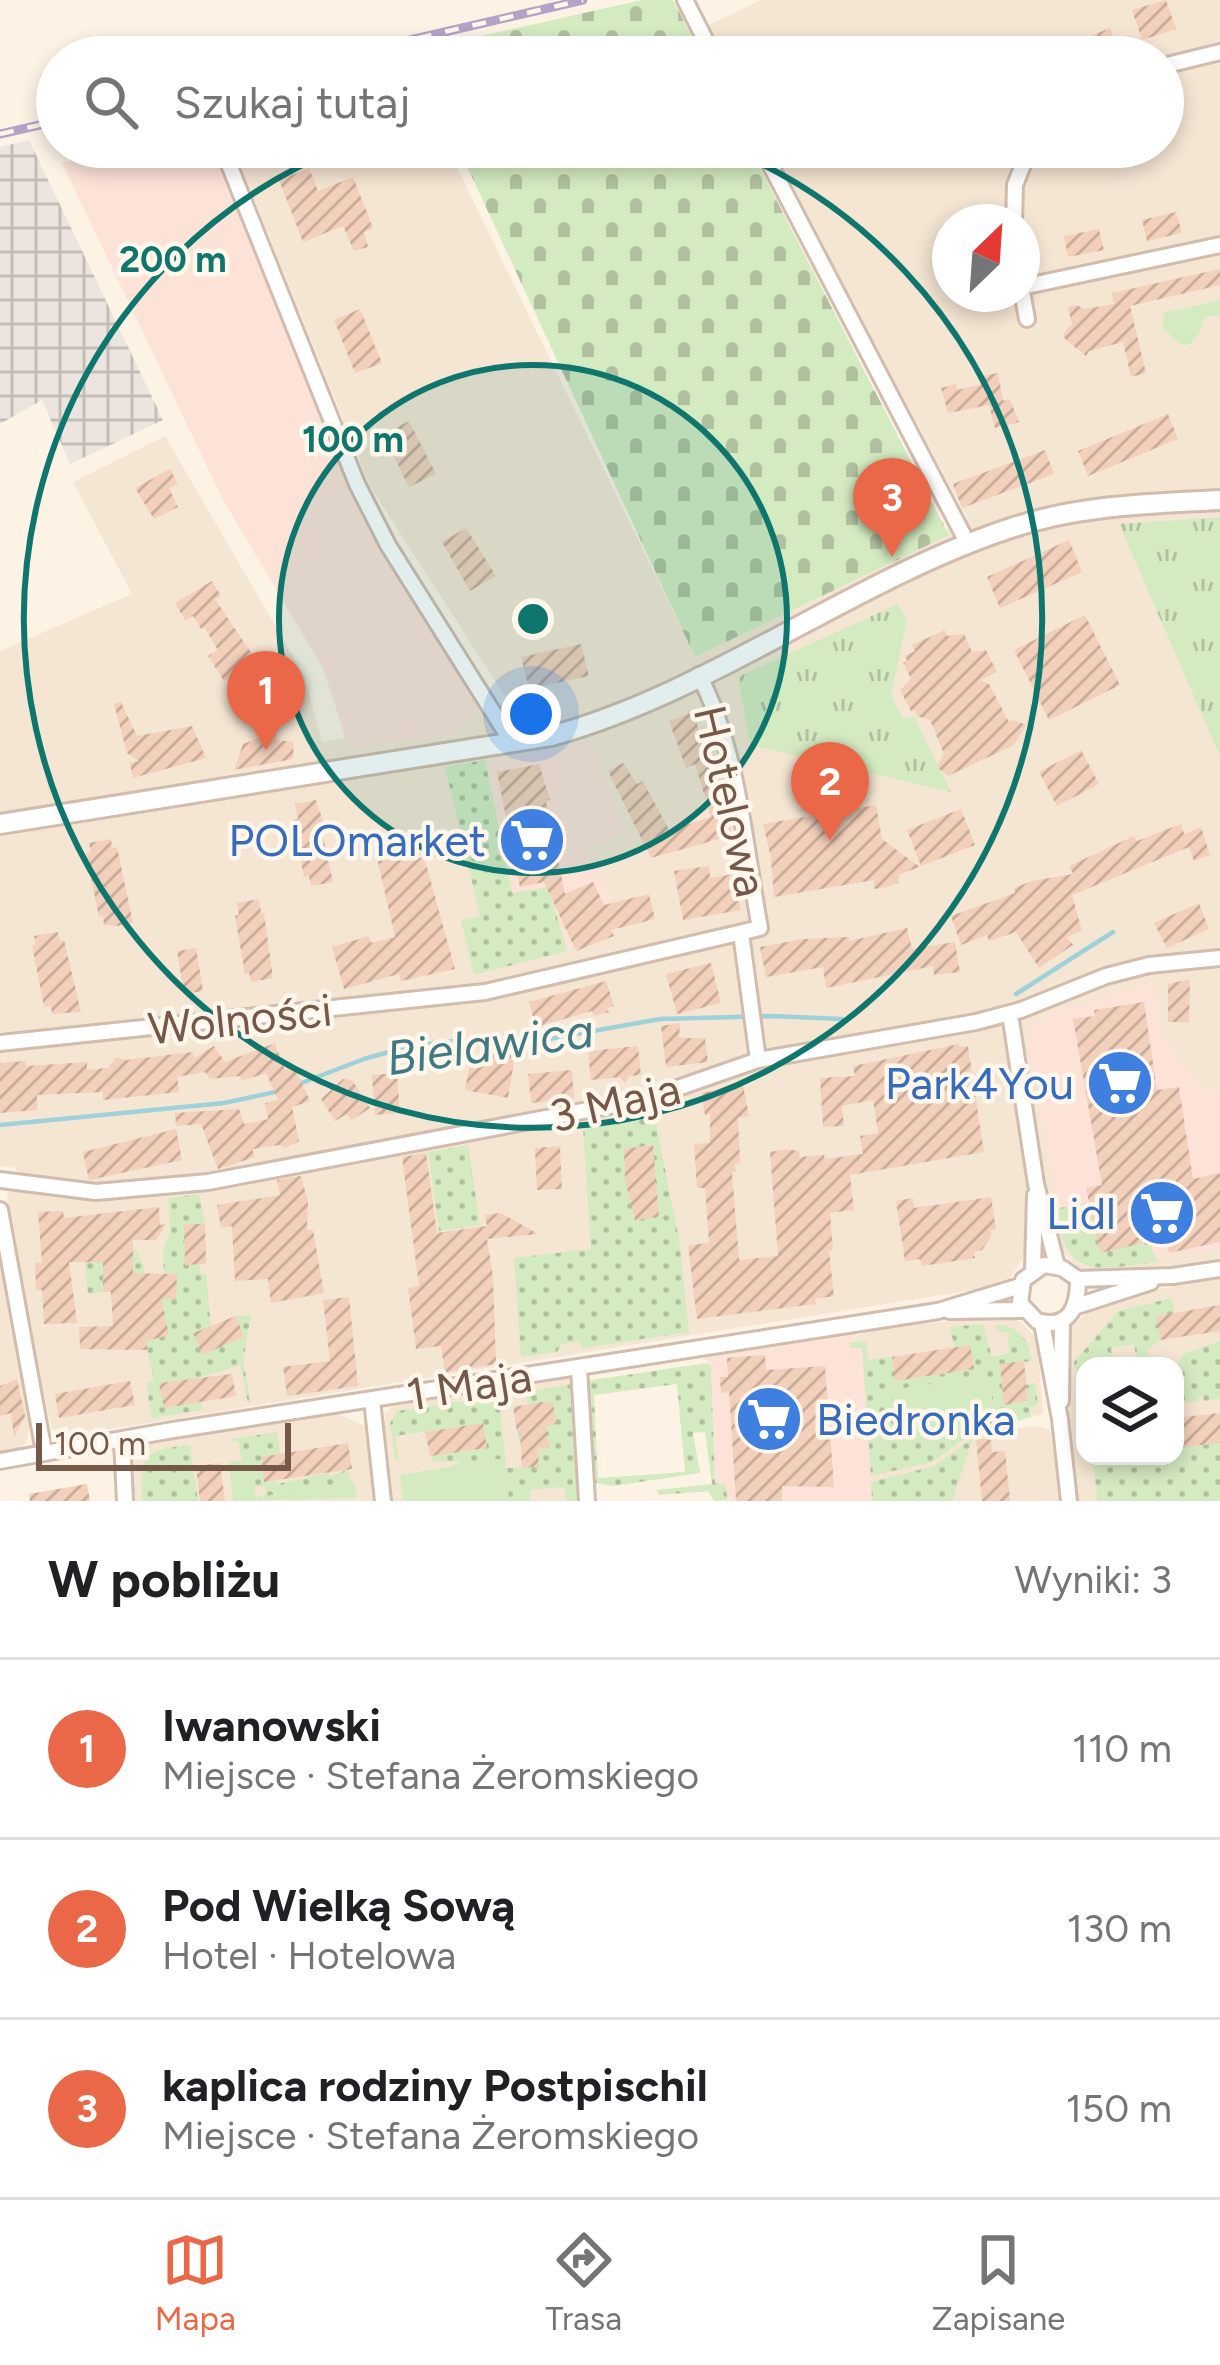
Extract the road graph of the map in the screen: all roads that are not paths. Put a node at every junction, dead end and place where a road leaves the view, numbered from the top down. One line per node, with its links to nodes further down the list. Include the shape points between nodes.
1 (685, 0): 2 (street)
2 (703, 36)
3 (1220, 52): 4 (street)
4 (1184, 61)
5 (230, 168): 16 (street, via 357,484)
6 (772, 168): 14 (street)
7 (1021, 168): 8 (street)
8 (1014, 204)
9 (1220, 245): 10 (street)
10 (1040, 285)
11 (1026, 312): 12 (street)
12 (1027, 319)
13 (1220, 500): 14 (street, via 1082,510)
14 (968, 544): 15 (street)
15 (699, 674): 16 (street, via 593,723); 18 (street, Hotelowa, via 736,786)
16 (513, 744): 17 (street)
17 (0, 824)
18 (760, 928): 19 (street, Wolności)
19 (741, 933): 22 (street, Wolności, via 485,992); 23 (street, Hotelowa)
20 (1220, 958): 21 (street, 3 Maja, via 1106,976)
21 (1010, 1013): 23 (street, 3 Maja); 25 (street)
22 (0, 1043)
23 (758, 1060): 24 (street, 3 Maja, via 626,1104 208,1182 96,1192)
24 (0, 1180)
25 (1036, 1184): 27 (street); 28 (street)
26 (0, 1210): 42 (street)
27 (1057, 1266): 28 (street); 31 (street)
28 (1033, 1269): 32 (street)
29 (1220, 1269): 30 (street)
30 (1174, 1276): 31 (street); 33 (street)
31 (1078, 1279): 33 (street)
32 (1021, 1286): 34 (street); 35 (street, 1 Maja)
33 (1076, 1306): 36 (street)
34 (1024, 1310): 35 (street, 1 Maja); 37 (street)
35 (938, 1311): 38 (street, 1 Maja)
36 (1062, 1321): 37 (street); 40 (street)
37 (1042, 1323): 40 (street)
38 (579, 1368): 39 (street, 1 Maja); 46 (street)
39 (373, 1400): 41 (street, 1 Maja); 45 (street)
40 (1060, 1418): 47 (street)
41 (122, 1439): 42 (street, 1 Maja); 44 (street)
42 (44, 1452): 43 (street, 1 Maja)
43 (0, 1461)
44 (125, 1501)
45 (383, 1501)
46 (587, 1501)
47 (1069, 1501)

